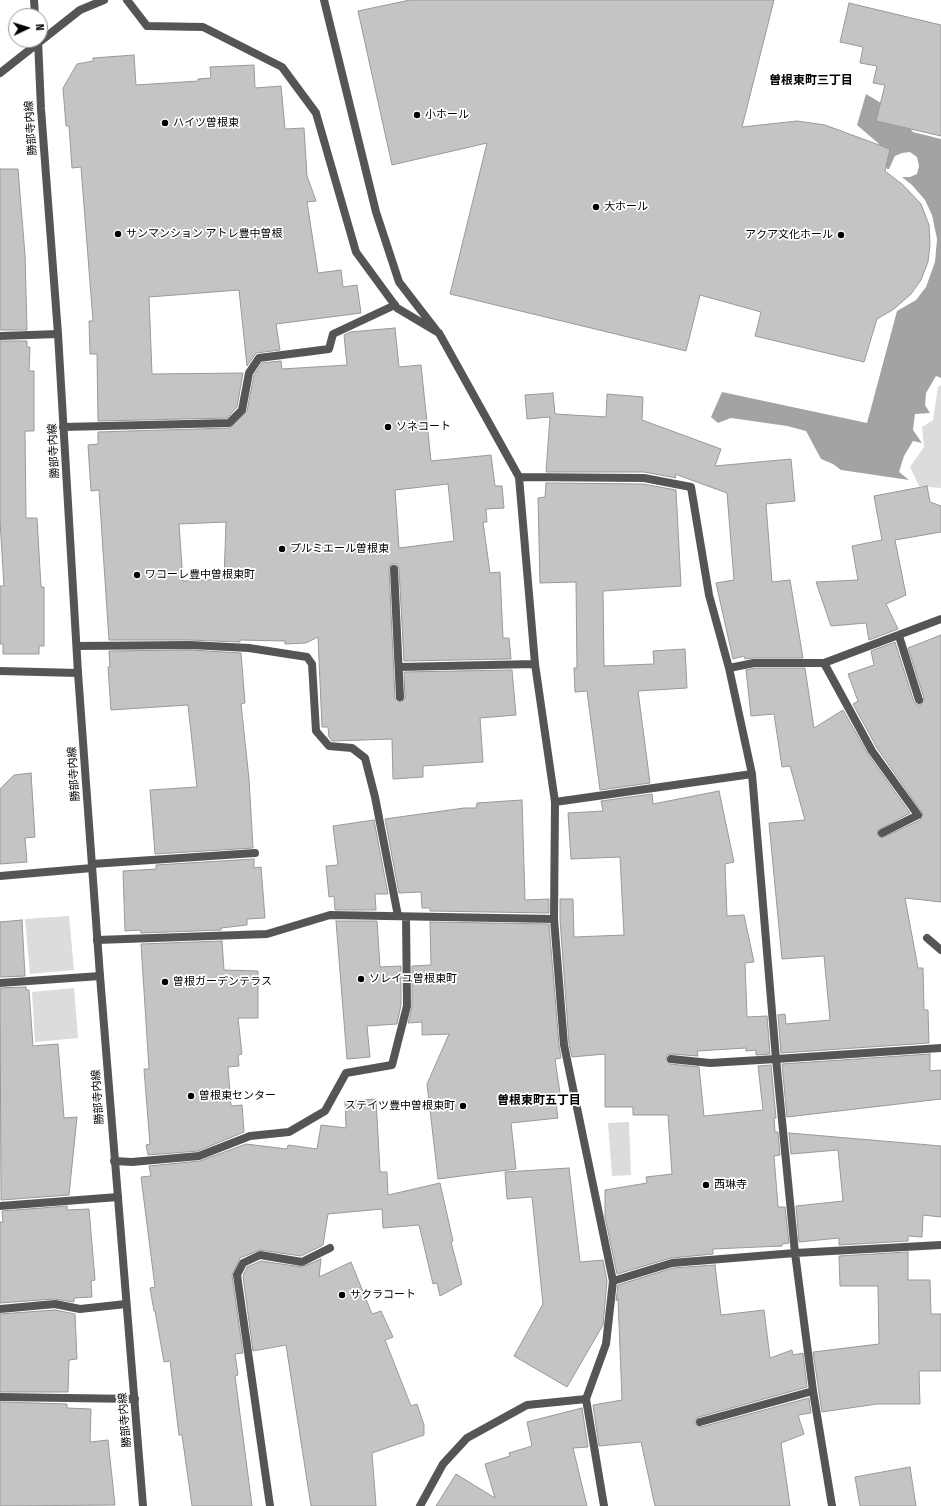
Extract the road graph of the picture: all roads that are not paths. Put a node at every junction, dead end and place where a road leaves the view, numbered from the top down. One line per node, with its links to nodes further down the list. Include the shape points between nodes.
1 (104, 0): 4 (street, via 80,10)
2 (127, 0): 8 (street, via 147,26 204,27 282,67 316,113 356,252)
3 (324, 0): 9 (street, via 376,212 399,282)
4 (48, 34)
5 (30, 48): 7 (street)
6 (38, 48): 10 (street, 勝部寺内線, via 40,109)
7 (0, 73)
8 (395, 305): 9 (street); 12 (street, via 333,334 329,349 259,358 249,373 242,410 229,423)
9 (439, 333): 13 (street)
10 (58, 334): 11 (street); 12 (street, 勝部寺内線)
11 (0, 336)
12 (63, 427): 17 (street, 勝部寺内線)
13 (519, 477): 19 (street); 21 (street, via 644,478 691,487 709,595)
14 (394, 569): 20 (street)
15 (941, 619): 16 (street)
16 (899, 636): 18 (street); 25 (street)
17 (77, 646): 23 (street, 勝部寺内線); 32 (street, via 190,645 249,648 307,657 312,664 316,731 329,746 352,748 365,758)
18 (824, 663): 21 (street, via 754,662); 28 (street, via 872,751 918,814)
19 (535, 664): 20 (street); 27 (street)
20 (399, 667): 24 (street)
21 (729, 668): 26 (street)
22 (0, 671): 23 (street)
23 (78, 673): 30 (street, 勝部寺内線)
24 (400, 697)
25 (919, 700)
26 (752, 774): 27 (street); 41 (street)
27 (555, 802): 33 (street)
28 (882, 833)
29 (255, 854): 30 (street)
30 (92, 866): 31 (street); 35 (street, 勝部寺内線)
31 (0, 876)
32 (402, 916): 33 (street); 35 (street, via 330,915 267,934); 42 (street, via 407,1006 392,1065 346,1073 325,1111 289,1132 250,1136 199,1156 132,1162)
33 (554, 919): 48 (street, via 564,1046)
34 (927, 938): 36 (street)
35 (97, 940): 37 (street, 勝部寺内線)
36 (941, 950)
37 (100, 976): 38 (street); 42 (street, 勝部寺内線)
38 (0, 983)
39 (941, 1048): 41 (street)
40 (671, 1059): 41 (street, via 710,1063)
41 (776, 1059): 47 (street)
42 (114, 1161): 43 (street, 勝部寺内線)
43 (118, 1197): 44 (street); 49 (street, 勝部寺内線)
44 (0, 1206)
45 (941, 1245): 47 (street)
46 (330, 1248): 57 (street, via 302,1262 260,1255 243,1264 237,1275)
47 (795, 1253): 48 (street, via 672,1263); 51 (street)
48 (613, 1281): 54 (street, via 606,1344)
49 (126, 1304): 50 (street, via 80,1309 55,1304); 53 (street, 勝部寺内線)
50 (0, 1309)
51 (813, 1391): 55 (street); 60 (street)
52 (0, 1397): 53 (street)
53 (135, 1399): 56 (street, 勝部寺内線)
54 (586, 1399): 58 (street, via 527,1405 467,1438 443,1464); 59 (street)
55 (700, 1422)
56 (143, 1506)
57 (270, 1506)
58 (420, 1506)
59 (604, 1506)
60 (832, 1506)

